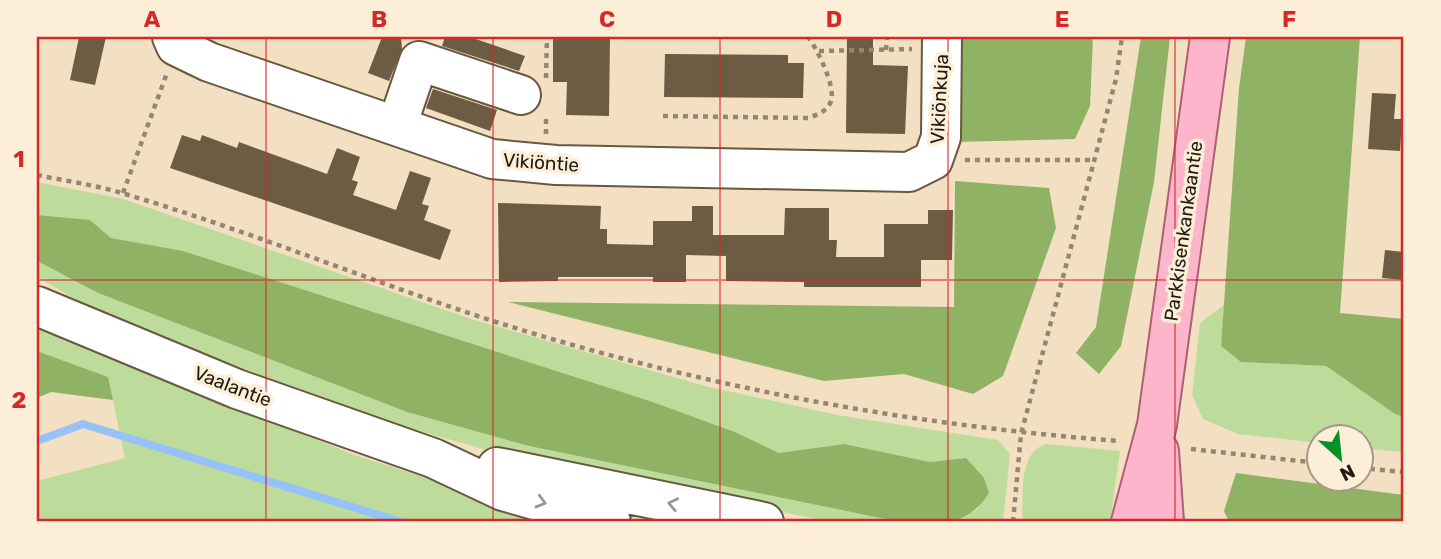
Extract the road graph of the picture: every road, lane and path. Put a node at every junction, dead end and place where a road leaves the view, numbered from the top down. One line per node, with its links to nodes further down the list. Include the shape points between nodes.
1 (808, 37): 8 (path)
2 (887, 37): 7 (path)
3 (1122, 37): 13 (path)
4 (1210, 37): 18 (main road, Parkkisenkankaantie)
5 (174, 41): 11 (street, Vikiöntie, via 209,62); 15 (path)
6 (942, 43): 7 (path); 12 (street, Vikiönkuja, via 941,137)
7 (886, 50): 8 (path)
8 (819, 51): 10 (path, via 832,100 825,111 809,118)
9 (521, 95): 11 (street, via 419,61)
10 (663, 116)
11 (397, 126): 12 (street, Vikiöntie, via 492,159 556,164 909,172)
12 (933, 160): 13 (path)
13 (1094, 160): 17 (path)
14 (37, 175): 15 (path)
15 (123, 193): 17 (path, via 496,322 600,352 859,410)
16 (37, 306): 20 (street, Vaalantie, via 237,389)
17 (1021, 434): 19 (path); 26 (path)
18 (1170, 437): 21 (path); 27 (main road, Parkkisenkankaantie); 28 (main road, Parkkisenkankaantie)
19 (1119, 441)
20 (433, 458): 24 (street, Vaalantie, one-way to 24, via 503,491); 25 (street, Vaalantie, one-way to 20, via 527,471)
21 (1304, 461)
22 (1374, 469): 23 (path)
23 (1404, 472)
24 (611, 522)
25 (764, 522)
26 (1013, 522)
27 (1131, 522)
28 (1164, 522)

